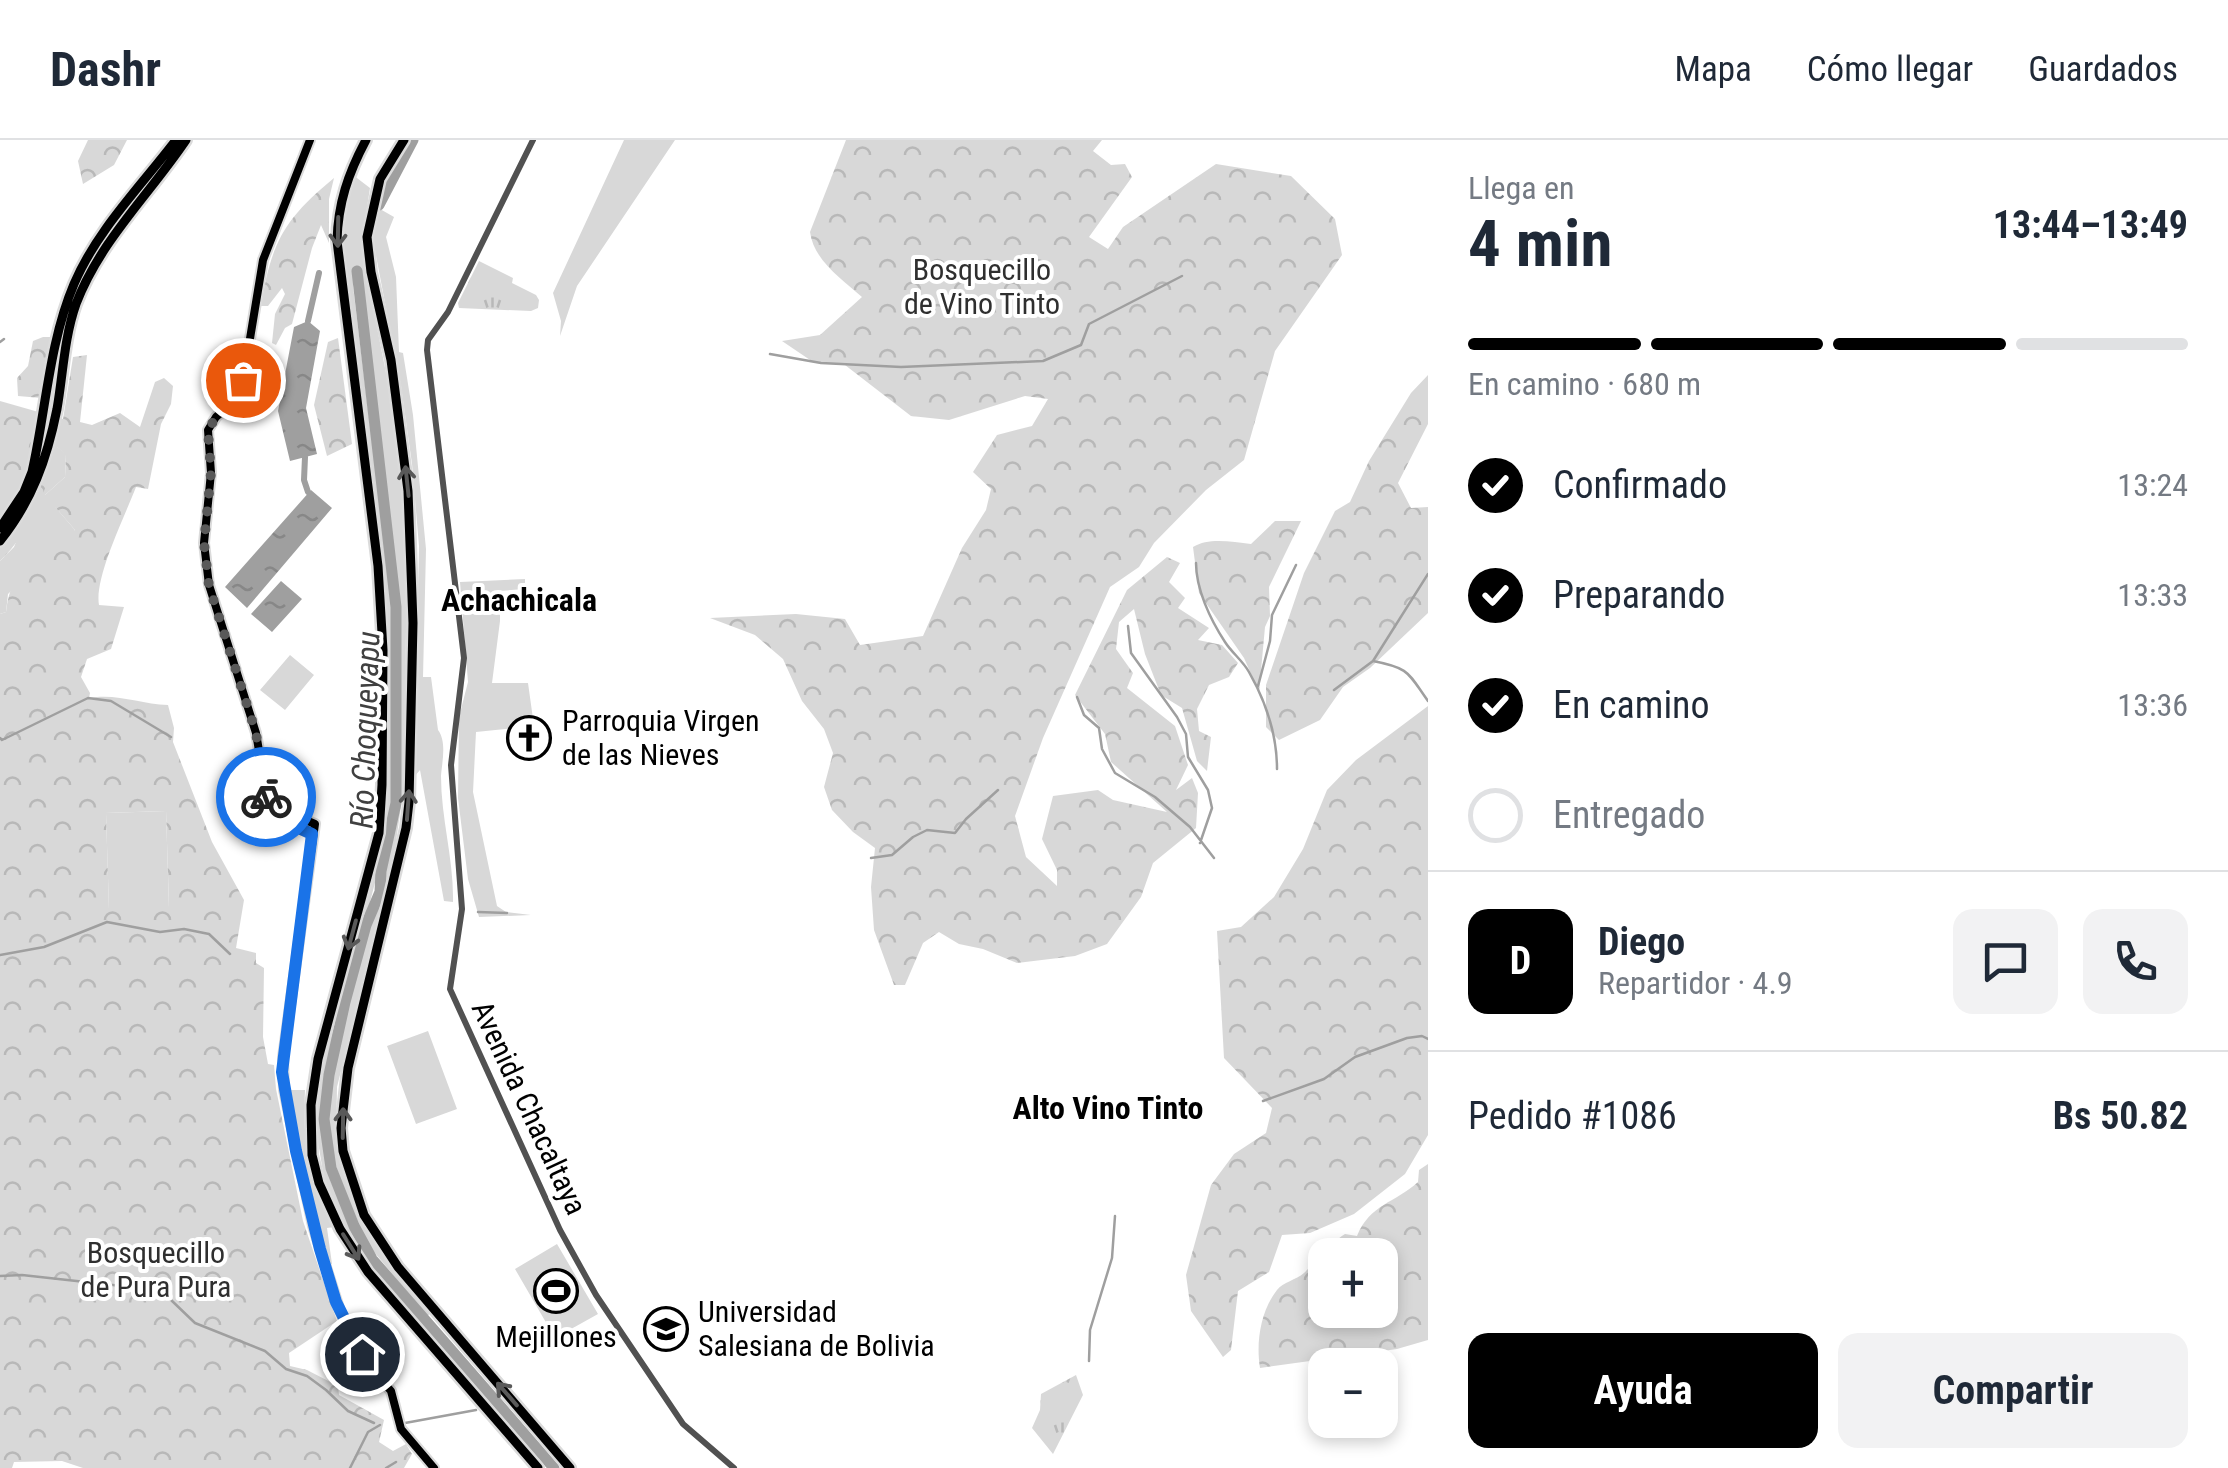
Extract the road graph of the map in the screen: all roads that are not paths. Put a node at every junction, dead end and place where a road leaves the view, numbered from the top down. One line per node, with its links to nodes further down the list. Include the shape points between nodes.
1 (176, 140): 7 (highway, via 104,232 74,283 32,472)
2 (186, 140): 8 (highway, via 85,284 70,324 40,478)
3 (310, 140): 9 (main road, via 263,260 242,387 208,430 204,543 256,733 266,808 314,829 284,1057 313,1226 340,1311 366,1361 392,1391 401,1429)
4 (366, 140): 10 (highway, one-way to 10, via 346,177 337,241 378,566 382,809 318,1058 312,1155 325,1197 368,1272)
5 (404, 140): 11 (highway, one-way to 5, via 398,1267 364,1214 343,1152 348,1068 409,802 408,491 367,236 380,180)
6 (533, 140): 12 (street, Avenida Chacaltaya, via 427,350 464,658 451,765 462,909 450,989 596,1296 683,1424)
7 (0, 528)
8 (0, 540)
9 (434, 1468)
10 (538, 1468)
11 (570, 1468)
12 (734, 1468)

